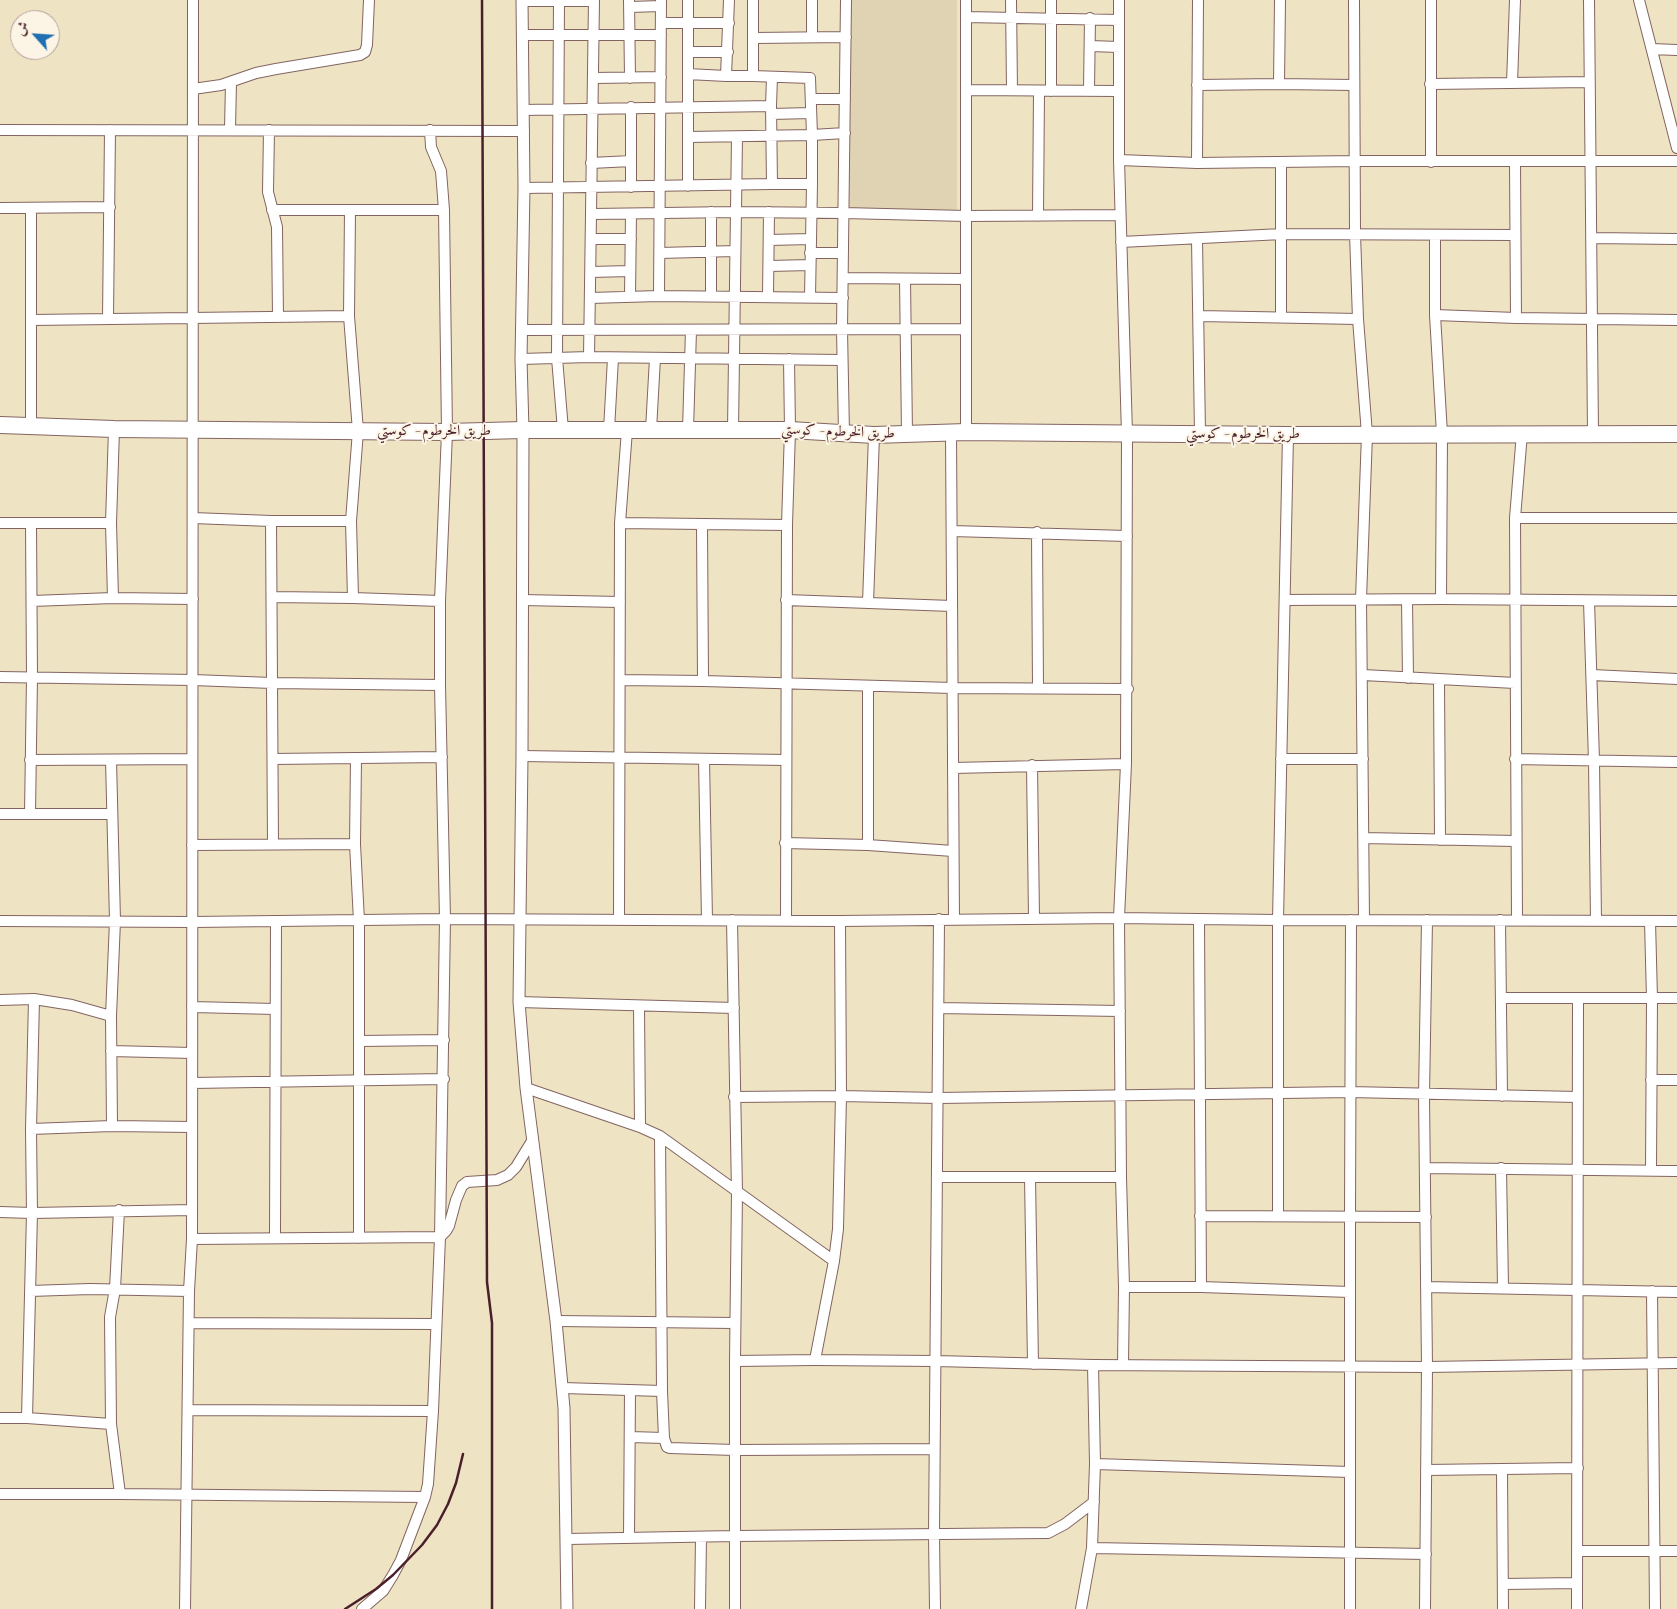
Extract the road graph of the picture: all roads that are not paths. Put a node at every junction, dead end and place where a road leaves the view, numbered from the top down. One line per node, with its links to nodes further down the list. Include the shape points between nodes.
1 (193, 0): 60 (street)
2 (369, 0): 53 (street, via 367,45 360,55 256,73)
3 (522, 0): 4 (street); 33 (street)
4 (559, 0): 5 (street); 34 (street)
5 (594, 0): 35 (street)
6 (688, 0): 30 (street)
7 (729, 0): 31 (street)
8 (753, 0): 39 (street)
9 (812, 0): 37 (street)
10 (846, 0): 38 (street)
11 (966, 0): 24 (street)
12 (1011, 0): 25 (street)
13 (1051, 0): 26 (street)
14 (1119, 0): 28 (street)
15 (1198, 0): 55 (street)
16 (1280, 0): 56 (street)
17 (1354, 0): 59 (street)
18 (1431, 0): 57 (street)
19 (1516, 0): 58 (street)
20 (1589, 0): 54 (street)
21 (1638, 0): 42 (street)
22 (661, 3): 23 (street); 29 (street)
23 (630, 4): 32 (street)
24 (966, 18): 25 (street); 61 (street)
25 (1011, 18): 26 (street); 62 (street)
26 (1051, 18): 27 (street); 65 (street)
27 (1090, 18): 28 (street); 40 (street)
28 (1119, 20): 41 (street)
29 (661, 23): 30 (street); 36 (street)
30 (688, 23): 31 (street); 44 (street)
31 (728, 23): 45 (street)
32 (630, 34): 35 (street); 36 (street); 52 (street)
33 (524, 35): 34 (street); 74 (street)
34 (559, 35): 35 (street); 73 (street)
35 (594, 35): 51 (street)
36 (661, 35): 49 (street)
37 (812, 37): 38 (street); 39 (street)
38 (846, 37): 68 (street)
39 (753, 38): 48 (street)
40 (1090, 46): 41 (street); 63 (street)
41 (1119, 46): 66 (street)
42 (1652, 49): 43 (street); 77 (street)
43 (1677, 50)
44 (688, 52): 45 (street); 46 (street)
45 (728, 52): 47 (street)
46 (688, 74): 47 (street); 71 (street)
47 (726, 76): 48 (street)
48 (753, 76): 50 (street)
49 (661, 77): 52 (street); 70 (street)
50 (772, 77): 67 (street, via 810,78); 75 (street)
51 (594, 78): 52 (street); 72 (street)
52 (630, 78)
53 (231, 82): 60 (street); 81 (street)
54 (1589, 82): 58 (street); 94 (street)
55 (1197, 84): 56 (street); 99 (street)
56 (1279, 84): 59 (street)
57 (1430, 84): 58 (street); 96 (street)
58 (1512, 84)
59 (1354, 85): 93 (street)
60 (193, 89): 80 (street)
61 (966, 90): 62 (street); 125 (street)
62 (1012, 90): 64 (street)
63 (1089, 90): 65 (street); 66 (street)
64 (1038, 91): 65 (street); 126 (street)
65 (1051, 91)
66 (1119, 91): 91 (street)
67 (811, 99): 68 (street); 76 (street)
68 (845, 99): 85 (street)
69 (631, 107): 70 (street); 72 (street); 92 (street)
70 (661, 107): 71 (street); 104 (street)
71 (688, 107): 75 (street); 88 (street)
72 (592, 108): 73 (street); 98 (street)
73 (558, 109): 74 (street); 108 (street)
74 (523, 110): 84 (street)
75 (771, 110): 76 (street); 87 (street)
76 (811, 114): 86 (street)
77 (1674, 124): 90 (street)
78 (0, 130): 79 (street)
79 (110, 130): 80 (street); 110 (street)
80 (193, 130): 81 (street); 164 (street)
81 (230, 130): 82 (street)
82 (269, 130): 83 (street); 113 (street, via 268,192)
83 (430, 130): 84 (street); 115 (street, via 431,147 441,170)
84 (524, 131): 107 (street)
85 (844, 133): 86 (street); 120 (street)
86 (812, 135): 87 (street); 103 (street)
87 (772, 136): 89 (street); 102 (street)
88 (688, 137): 89 (street); 105 (street)
89 (737, 137): 101 (street)
90 (1677, 148)
91 (1119, 160): 99 (street); 124 (street)
92 (631, 161): 98 (street); 106 (street)
93 (1356, 161): 96 (street); 100 (street); 128 (street)
94 (1590, 161): 95 (street); 97 (street); 131 (street)
95 (1677, 161)
96 (1431, 162): 97 (street)
97 (1515, 162): 130 (street)
98 (591, 163): 109 (street)
99 (1197, 163): 100 (street)
100 (1281, 163): 127 (street)
101 (736, 184): 102 (street); 105 (street); 117 (street)
102 (772, 184): 103 (street)
103 (812, 184): 119 (street)
104 (660, 186): 105 (street); 106 (street); 123 (street)
105 (688, 186)
106 (631, 187): 109 (street)
107 (524, 188): 108 (street); 175 (street)
108 (559, 188): 109 (street); 171 (street)
109 (592, 188): 121 (street)
110 (110, 207): 112 (street); 166 (street)
111 (0, 208): 112 (street)
112 (31, 208): 169 (street)
113 (272, 210): 114 (street); 160 (street, via 277,236)
114 (350, 210): 115 (street); 161 (street)
115 (444, 210): 201 (street)
116 (710, 212): 117 (street); 123 (street); 140 (street)
117 (735, 212): 118 (street); 139 (street)
118 (769, 212): 119 (street); 136 (street)
119 (812, 212): 120 (street); 134 (street)
120 (844, 213): 125 (street); 143 (street)
121 (592, 214): 122 (street); 132 (street)
122 (631, 214): 123 (street); 133 (street)
123 (660, 214): 142 (street)
124 (1120, 215): 126 (street); 138 (street)
125 (966, 216): 126 (street); 150 (street)
126 (1038, 216)
127 (1282, 234): 128 (street); 137 (street); 163 (street)
128 (1355, 234): 129 (street); 167 (street)
129 (1435, 235): 130 (street); 159 (street)
130 (1515, 235): 165 (street)
131 (1591, 238): 135 (street); 168 (street)
132 (591, 239): 133 (street); 147 (street)
133 (631, 239): 146 (street)
134 (810, 239): 136 (street); 141 (street)
135 (1677, 239)
136 (769, 240): 145 (street)
137 (1197, 240): 138 (street); 162 (street)
138 (1121, 242): 207 (street)
139 (735, 251): 140 (street); 153 (street)
140 (711, 252): 142 (street); 152 (street)
141 (810, 252): 143 (street); 144 (street)
142 (660, 253): 151 (street)
143 (843, 253): 148 (street)
144 (810, 265): 145 (street); 156 (street)
145 (769, 266): 154 (street)
146 (630, 271): 147 (street); 155 (street)
147 (591, 272): 157 (street)
148 (843, 278): 149 (street); 158 (street)
149 (905, 279): 150 (street); 173 (street)
150 (966, 279): 174 (street)
151 (659, 296): 152 (street); 155 (street)
152 (711, 296): 153 (street)
153 (734, 296): 154 (street); 177 (street)
154 (768, 296): 156 (street)
155 (630, 297): 157 (street)
156 (810, 297): 158 (street)
157 (590, 298): 172 (street)
158 (843, 298): 178 (street)
159 (1435, 314): 165 (street); 210 (street)
160 (278, 316): 161 (street); 164 (street)
161 (349, 316): 192 (street)
162 (1199, 316): 163 (street); 208 (street)
163 (1281, 317): 167 (street)
164 (193, 318): 166 (street); 191 (street)
165 (1516, 318): 168 (street)
166 (108, 319): 169 (street)
167 (1358, 319): 209 (street)
168 (1592, 319): 170 (street); 205 (street)
169 (32, 320): 189 (street)
170 (1677, 320)
171 (558, 329): 172 (street); 175 (street); 180 (street)
172 (590, 329): 176 (street); 179 (street)
173 (905, 329): 174 (street); 178 (street); 206 (street)
174 (966, 329): 203 (street)
175 (521, 330): 185 (street)
176 (691, 330): 177 (street); 183 (street)
177 (733, 330): 178 (street); 184 (street)
178 (842, 330): 187 (street)
179 (589, 357): 180 (street); 181 (street)
180 (557, 358): 185 (street); 194 (street)
181 (613, 358): 182 (street); 195 (street)
182 (655, 358): 183 (street); 197 (street)
183 (691, 358): 184 (street); 198 (street)
184 (733, 358): 186 (street); 199 (street)
185 (521, 359): 193 (street)
186 (789, 360): 187 (street); 200 (street)
187 (842, 360): 202 (street)
188 (0, 425): 189 (highway, طريق الخرطوم - كوستي)
189 (31, 426): 190 (highway, طريق الخرطوم - كوستي)
190 (114, 430): 191 (highway, طريق الخرطوم - كوستي); 220 (street)
191 (193, 430): 192 (highway, طريق الخرطوم - كوستي); 214 (street)
192 (358, 430): 201 (highway, طريق الخرطوم - كوستي); 217 (street)
193 (523, 430): 194 (highway, طريق الخرطوم - كوستي); 201 (highway, طريق الخرطوم - كوستي); 234 (street)
194 (563, 430): 195 (highway, طريق الخرطوم - كوستي)
195 (609, 430): 196 (highway, طريق الخرطوم - كوستي)
196 (627, 430): 197 (highway, طريق الخرطوم - كوستي); 221 (street)
197 (651, 430): 198 (highway, طريق الخرطوم - كوستي)
198 (688, 430): 199 (highway, طريق الخرطوم - كوستي)
199 (732, 430): 200 (highway, طريق الخرطوم - كوستي)
200 (790, 430): 202 (highway, طريق الخرطوم - كوستي); 224 (street)
201 (447, 432): 240 (street)
202 (844, 433): 211 (highway, طريق الخرطوم - كوستي)
203 (959, 433): 206 (highway, طريق الخرطوم - كوستي); 207 (highway, طريق الخرطوم - كوستي); 225 (street)
204 (1522, 433): 205 (highway, طريق الخرطوم - كوستي); 210 (highway, طريق الخرطوم - كوستي); 215 (street)
205 (1593, 433): 213 (highway, طريق الخرطوم - كوستي)
206 (907, 434): 211 (highway, طريق الخرطوم - كوستي)
207 (1127, 434): 208 (highway, طريق الخرطوم - كوستي); 227 (street)
208 (1200, 434): 212 (highway, طريق الخرطوم - كوستي)
209 (1367, 434): 210 (highway, طريق الخرطوم - كوستي); 212 (highway, طريق الخرطوم - كوستي); 232 (street)
210 (1442, 434): 233 (street)
211 (874, 435): 244 (street)
212 (1288, 435): 236 (street)
213 (1676, 437)
214 (193, 518): 218 (street); 231 (street)
215 (1515, 518): 216 (street); 238 (street)
216 (1677, 518)
217 (351, 520): 218 (street); 230 (street)
218 (271, 521): 229 (street)
219 (0, 523): 222 (street)
220 (111, 523): 222 (street); 228 (street)
221 (620, 523): 223 (street); 243 (street)
222 (31, 524): 239 (street)
223 (702, 524): 224 (street); 255 (street)
224 (787, 525): 235 (street)
225 (952, 531): 226 (street); 245 (street)
226 (1037, 532): 227 (street); 262 (street)
227 (1127, 536): 263 (street)
228 (113, 598): 231 (street); 239 (street)
229 (272, 598): 230 (street); 256 (street)
230 (353, 598): 240 (street)
231 (193, 599): 253 (street)
232 (1361, 599): 236 (street); 237 (street); 246 (street)
233 (1440, 599): 237 (street); 238 (street)
234 (522, 600): 243 (street); 264 (street)
235 (786, 600): 244 (street); 258 (street)
236 (1285, 600): 271 (street)
237 (1407, 600): 250 (street)
238 (1515, 600): 241 (street); 257 (street)
239 (32, 601): 249 (street)
240 (440, 601): 259 (street)
241 (1589, 601): 242 (street); 247 (street)
242 (1677, 601)
243 (620, 602): 254 (street)
244 (868, 603): 245 (street)
245 (952, 606): 261 (street)
246 (1363, 675): 250 (street); 272 (street)
247 (1592, 675): 252 (street); 277 (street)
248 (0, 677): 249 (street)
249 (32, 677): 253 (street); 274 (street)
250 (1408, 678): 251 (street)
251 (1439, 679): 257 (street); 286 (street)
252 (1677, 679)
253 (192, 680): 256 (street); 267 (street)
254 (620, 680): 255 (street); 266 (street)
255 (703, 681): 258 (street)
256 (272, 683): 259 (street); 268 (street)
257 (1515, 683): 273 (street)
258 (787, 684): 260 (street); 276 (street)
259 (440, 685): 265 (street)
260 (868, 686): 261 (street); 292 (street)
261 (952, 688): 262 (street); 281 (street)
262 (1038, 688): 263 (street)
263 (1128, 689): 279 (street)
264 (522, 756): 266 (street); 299 (street)
265 (442, 757): 269 (street); 297 (street)
266 (620, 758): 270 (street); 300 (street)
267 (192, 759): 275 (street); 291 (street)
268 (273, 759): 269 (street); 289 (street)
269 (356, 759): 290 (street)
270 (704, 759): 276 (street); 301 (street)
271 (1281, 759): 272 (street); 305 (street)
272 (1363, 759): 285 (street)
273 (1515, 759): 277 (street); 287 (street)
274 (30, 760): 275 (street); 283 (street)
275 (111, 760): 284 (street)
276 (786, 760): 288 (street)
277 (1594, 761): 278 (street); 316 (street)
278 (1677, 762)
279 (1126, 764): 280 (street); 295 (street)
280 (1032, 765): 281 (street); 294 (street)
281 (953, 768): 293 (street)
282 (0, 814): 283 (street)
283 (30, 814): 284 (street)
284 (112, 814): 312 (street)
285 (1364, 838): 286 (street); 307 (street)
286 (1440, 840): 287 (street)
287 (1516, 841): 310 (street)
288 (785, 843): 292 (street); 303 (street)
289 (273, 844): 290 (street); 291 (street)
290 (355, 844): 314 (street)
291 (192, 845): 319 (street)
292 (868, 845): 293 (street)
293 (953, 851): 304 (street)
294 (1034, 918): 295 (street); 304 (street)
295 (1119, 918): 296 (street); 332 (street)
296 (1198, 918): 305 (street); 346 (street)
297 (445, 919): 299 (street); 314 (street); 334 (street)
298 (939, 919): 304 (street); 315 (street); 330 (street)
299 (521, 920): 300 (street); 326 (street)
300 (619, 920): 301 (street)
301 (707, 920): 302 (street)
302 (732, 920): 303 (street); 329 (street)
303 (786, 920): 315 (street)
304 (954, 920)
305 (1278, 920): 306 (street); 347 (street)
306 (1351, 920): 307 (street); 345 (street)
307 (1364, 920): 308 (street)
308 (1427, 920): 309 (street); 348 (street)
309 (1500, 920): 310 (street); 320 (street)
310 (1517, 920): 316 (street)
311 (0, 921): 312 (street)
312 (115, 921): 319 (street); 333 (street)
313 (276, 921): 314 (street); 319 (street); 331 (street)
314 (359, 921): 335 (street)
315 (840, 921): 350 (street)
316 (1596, 921): 317 (street)
317 (1650, 921): 318 (street); 324 (street)
318 (1677, 921)
319 (192, 922): 328 (street)
320 (1501, 998): 321 (street); 351 (street)
321 (1578, 998): 324 (street); 352 (street)
322 (1677, 998): 324 (street)
323 (34, 999): 325 (street); 333 (street); 358 (street)
324 (1652, 999): 339 (street)
325 (0, 1000)
326 (519, 1002): 327 (street); 344 (street)
327 (639, 1006): 329 (street); 357 (street)
328 (192, 1007): 331 (street); 337 (street)
329 (734, 1008): 353 (street)
330 (938, 1008): 332 (street); 354 (street)
331 (275, 1009): 342 (street)
332 (1120, 1012): 349 (street)
333 (111, 1016): 336 (street)
334 (444, 1040): 335 (street); 338 (street)
335 (359, 1041): 341 (street)
336 (111, 1051): 337 (street); 355 (street)
337 (192, 1053): 343 (street)
338 (444, 1079): 341 (street); 379 (street)
339 (1651, 1080): 340 (street); 364 (street)
340 (1677, 1080)
341 (360, 1081): 342 (street); 380 (street)
342 (275, 1082): 343 (street); 378 (street)
343 (192, 1083): 356 (street)
344 (526, 1088): 357 (street); 360 (street)
345 (1350, 1092): 347 (street); 348 (street); 377 (street)
346 (1199, 1094): 347 (street); 349 (street); 375 (street)
347 (1278, 1094): 374 (street)
348 (1424, 1094): 351 (street); 361 (street)
349 (1120, 1095): 354 (street); 368 (street)
350 (841, 1096): 353 (street); 354 (street); 382 (street, via 838,1229)
351 (1502, 1096): 352 (street)
352 (1578, 1096): 363 (street)
353 (734, 1097): 369 (street)
354 (938, 1098): 366 (street)
355 (112, 1126): 356 (street); 358 (street)
356 (192, 1127): 371 (street)
357 (640, 1127): 359 (street)
358 (31, 1129): 373 (street)
359 (660, 1136): 369 (street); 396 (street)
360 (532, 1141): 379 (street, via 508,1175 497,1180 467,1182 462,1186 449,1226); 394 (street)
361 (1425, 1168): 362 (street); 376 (street)
362 (1501, 1168): 363 (street); 386 (street)
363 (1578, 1169): 364 (street); 388 (street)
364 (1651, 1170): 365 (street)
365 (1677, 1170)
366 (938, 1177): 367 (street); 401 (street)
367 (1030, 1177): 368 (street); 403 (street)
368 (1121, 1177): 383 (street)
369 (737, 1192): 382 (street); 397 (street)
370 (119, 1210): 371 (street); 373 (street); 387 (street)
371 (192, 1210): 381 (street)
372 (0, 1212): 373 (street)
373 (32, 1213): 389 (street)
374 (1278, 1215): 375 (street); 377 (street)
375 (1200, 1216): 384 (street)
376 (1426, 1216): 377 (street); 385 (street)
377 (1350, 1217): 392 (street)
378 (275, 1237): 380 (street); 381 (street)
379 (440, 1237): 380 (street); 398 (street)
380 (359, 1238)
381 (192, 1239): 390 (street)
382 (834, 1261): 399 (street)
383 (1124, 1287): 384 (street); 407 (street)
384 (1201, 1287): 392 (street)
385 (1426, 1287): 386 (street); 409 (street)
386 (1503, 1287): 388 (street)
387 (115, 1289): 389 (street); 390 (street); 417 (street, via 110,1317)
388 (1578, 1289): 391 (street); 404 (street)
389 (30, 1291): 416 (street)
390 (189, 1291): 395 (street)
391 (1652, 1291): 393 (street); 405 (street)
392 (1350, 1292): 408 (street)
393 (1677, 1292)
394 (556, 1321): 396 (street); 410 (street)
395 (189, 1323): 398 (street); 413 (street)
396 (662, 1323): 397 (street); 412 (street)
397 (735, 1323): 400 (street)
398 (436, 1324): 414 (street)
399 (815, 1360): 400 (street); 401 (street)
400 (735, 1361): 421 (street)
401 (936, 1361): 403 (street); 420 (street)
402 (1677, 1363): 405 (street)
403 (1033, 1364): 406 (street)
404 (1578, 1364): 405 (street); 409 (street); 423 (street)
405 (1653, 1364): 439 (street)
406 (1093, 1365): 407 (street); 422 (street)
407 (1123, 1365): 408 (street)
408 (1350, 1366): 409 (street); 426 (street)
409 (1427, 1367): 424 (street)
410 (563, 1388): 411 (street); 436 (street)
411 (630, 1390): 412 (street); 418 (street)
412 (662, 1391): 419 (street)
413 (188, 1410): 414 (street); 429 (street)
414 (433, 1411): 430 (street, via 428,1484)
415 (0, 1418): 416 (street)
416 (27, 1418): 417 (street)
417 (111, 1424): 428 (street)
418 (630, 1437): 419 (street); 435 (street)
419 (664, 1438): 421 (street, via 670,1448)
420 (934, 1449): 421 (street); 432 (street)
421 (734, 1450): 434 (street)
422 (1095, 1464): 426 (street); 431 (street)
423 (1578, 1468): 425 (street); 438 (street)
424 (1426, 1470): 425 (street); 442 (street)
425 (1502, 1470): 444 (street)
426 (1350, 1472): 441 (street)
427 (0, 1494): 428 (street)
428 (120, 1494): 429 (street)
429 (187, 1495): 430 (street); 445 (street)
430 (424, 1497): 446 (street, via 393,1575 383,1590)
431 (1094, 1502): 432 (street, via 1048,1533); 437 (street)
432 (934, 1535): 434 (street); 450 (street)
433 (701, 1536): 434 (street); 435 (street); 448 (street)
434 (735, 1536): 449 (street)
435 (629, 1538): 436 (street)
436 (567, 1539): 447 (street)
437 (1092, 1548): 441 (street); 451 (street)
438 (1577, 1551): 439 (street); 443 (street)
439 (1655, 1551): 440 (street); 456 (street)
440 (1677, 1551)
441 (1350, 1554): 442 (street); 452 (street)
442 (1426, 1554): 453 (street)
443 (1577, 1582): 444 (street); 455 (street)
444 (1503, 1584): 454 (street)
445 (185, 1609)
446 (362, 1609)
447 (567, 1609)
448 (700, 1609)
449 (735, 1609)
450 (935, 1609)
451 (1081, 1609)
452 (1350, 1609)
453 (1425, 1609)
454 (1503, 1609)
455 (1578, 1609)
456 (1655, 1609)

